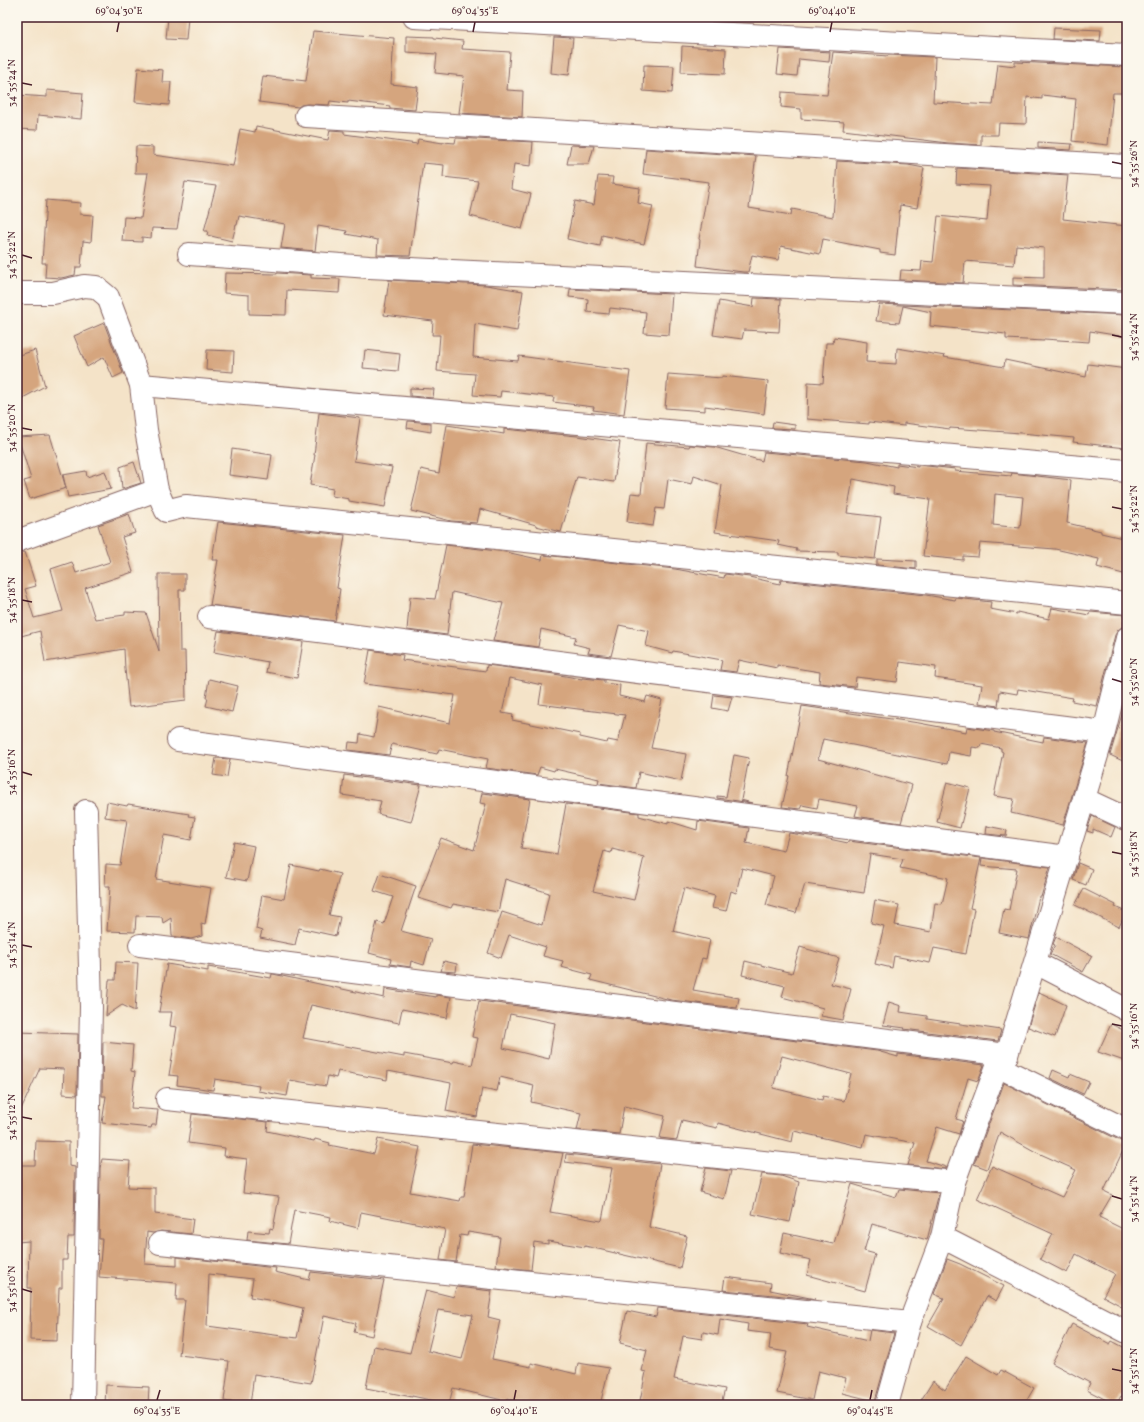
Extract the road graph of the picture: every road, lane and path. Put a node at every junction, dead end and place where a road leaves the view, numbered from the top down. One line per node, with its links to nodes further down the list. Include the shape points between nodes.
1 (414, 17): 2 (street)
2 (1127, 55)
3 (306, 116): 4 (street)
4 (1127, 166)
5 (189, 254): 7 (street, via 369,267)
6 (17, 293): 8 (street, via 53,293 84,286 101,290 108,297)
7 (1127, 303)
8 (141, 386): 9 (street); 10 (street)
9 (1127, 471)
10 (157, 490): 11 (street); 12 (street, via 166,512 186,506)
11 (17, 542)
12 (1127, 603)
13 (209, 617): 15 (street)
14 (1127, 638): 15 (street)
15 (1104, 732): 17 (street)
16 (178, 740): 20 (street)
17 (1084, 799): 19 (street); 20 (street)
18 (86, 811): 32 (street, via 91,1007)
19 (1127, 819)
20 (1067, 857): 22 (street)
21 (140, 945): 24 (street)
22 (1036, 962): 23 (street); 24 (street)
23 (1127, 1010)
24 (1002, 1061): 26 (street); 27 (street)
25 (167, 1099): 27 (street)
26 (1127, 1130)
27 (954, 1182): 28 (street)
28 (942, 1237): 30 (street); 31 (street)
29 (160, 1243): 30 (street)
30 (910, 1322): 33 (street)
31 (1127, 1332)
32 (83, 1405)
33 (887, 1405)

